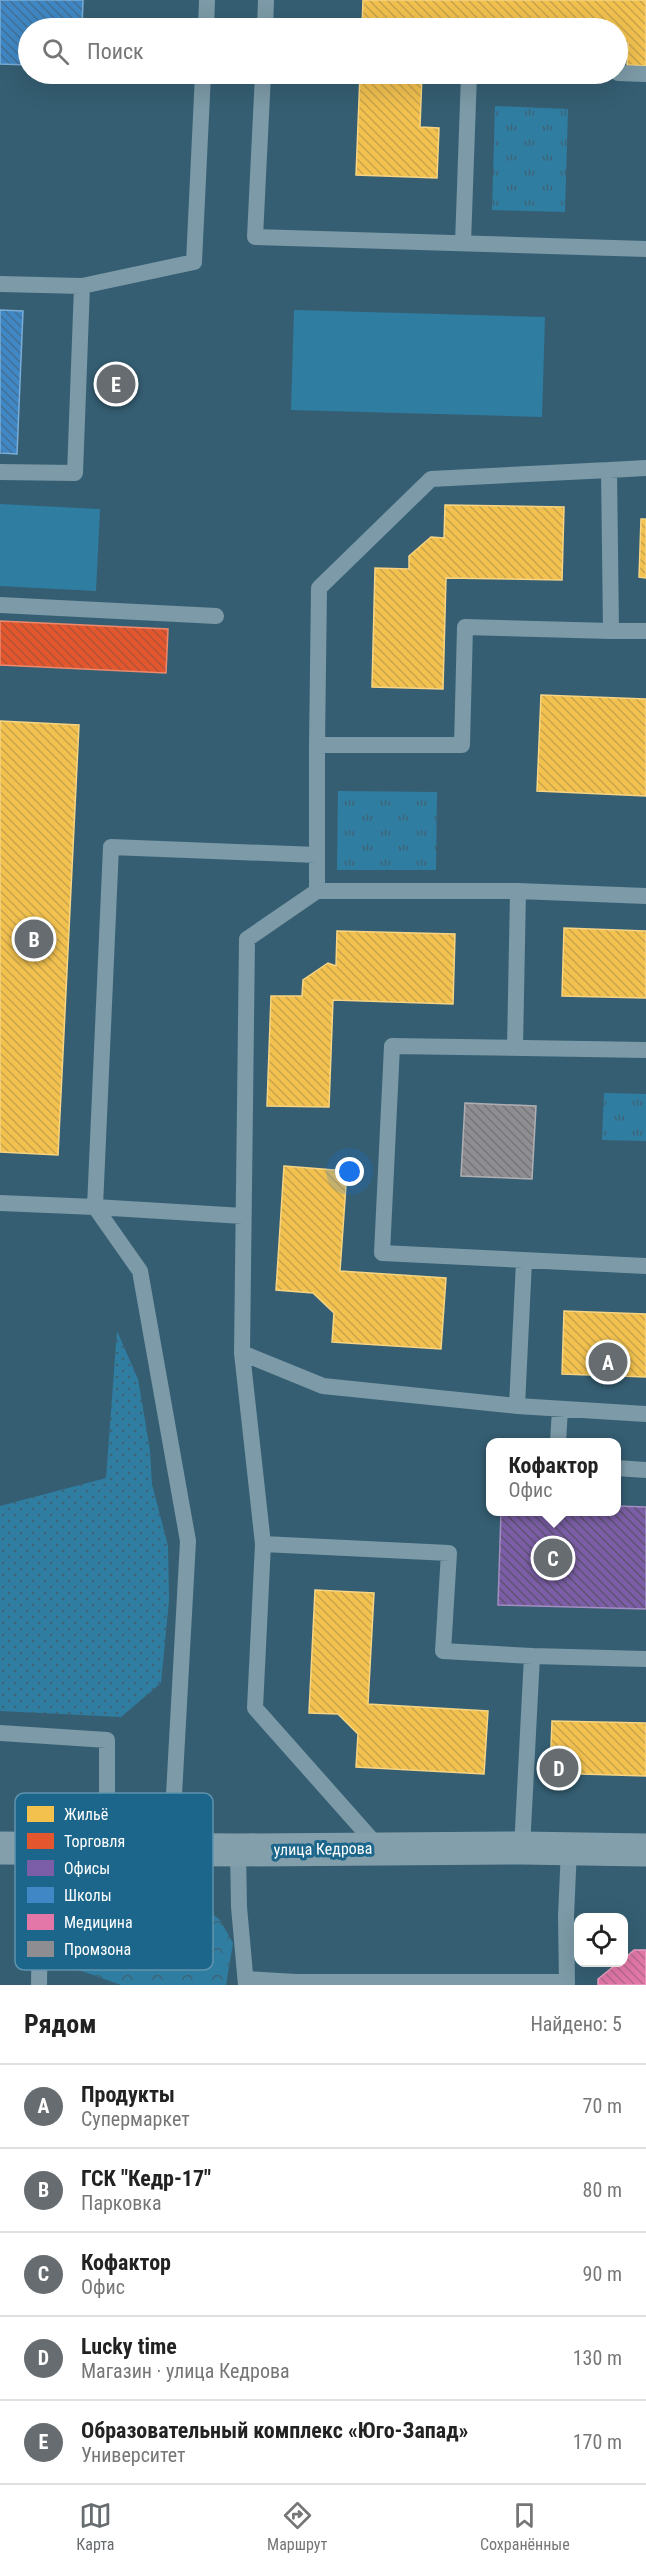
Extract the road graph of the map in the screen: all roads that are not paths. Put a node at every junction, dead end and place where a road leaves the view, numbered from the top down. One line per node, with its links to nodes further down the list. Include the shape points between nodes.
1 (207, 0): 3 (lane)
2 (266, 0): 4 (lane)
3 (206, 18)
4 (265, 18)
5 (628, 73): 6 (lane)
6 (646, 74)
7 (203, 84): 13 (lane, via 194,262)
8 (263, 84): 10 (lane, via 255,237)
9 (469, 84): 10 (lane)
10 (463, 243): 11 (lane)
11 (646, 249)
12 (0, 284): 13 (lane)
13 (82, 286): 16 (lane, via 75,473)
14 (646, 468): 15 (lane)
15 (609, 470): 19 (lane); 21 (lane, via 431,479 319,588)
16 (0, 472)
17 (0, 605): 18 (lane)
18 (216, 616)
19 (611, 631): 20 (lane); 21 (lane, via 465,627 462,745)
20 (646, 631)
21 (317, 746): 22 (lane)
22 (316, 855): 23 (lane); 29 (lane, via 111,847)
23 (317, 891): 24 (lane); 30 (lane, via 247,939)
24 (518, 891): 25 (lane); 26 (lane)
25 (646, 896)
26 (515, 1047): 27 (lane); 31 (lane, via 392,1046 382,1252)
27 (646, 1050)
28 (0, 1203): 29 (lane)
29 (95, 1207): 30 (lane); 45 (lane, via 140,1271 188,1541)
30 (243, 1216): 33 (lane)
31 (524, 1261): 32 (lane); 34 (lane)
32 (646, 1266)
33 (242, 1353): 34 (lane, via 323,1386); 40 (lane)
34 (517, 1406): 35 (lane)
35 (560, 1409): 36 (lane); 37 (lane)
36 (646, 1414)
37 (558, 1438)
38 (621, 1468): 39 (lane)
39 (646, 1470)
40 (263, 1544): 41 (lane, via 449,1553 443,1651); 49 (lane, via 255,1708)
41 (532, 1656): 42 (lane); 47 (lane)
42 (646, 1659)
43 (0, 1733): 44 (lane, via 107,1740)
44 (107, 1793)
45 (174, 1793)
46 (0, 1848): 48 (street, улица Кедрова)
47 (522, 1848): 49 (street, улица Кедрова); 50 (street, улица Кедрова)
48 (15, 1849)
49 (380, 1849): 52 (street, улица Кедрова)
50 (569, 1849): 53 (street, улица Кедрова); 56 (lane)
51 (213, 1850): 52 (street, улица Кедрова)
52 (238, 1850): 55 (lane)
53 (646, 1850)
54 (39, 1970): 57 (lane)
55 (246, 1982): 56 (lane)
56 (567, 1984)
57 (39, 1985)

